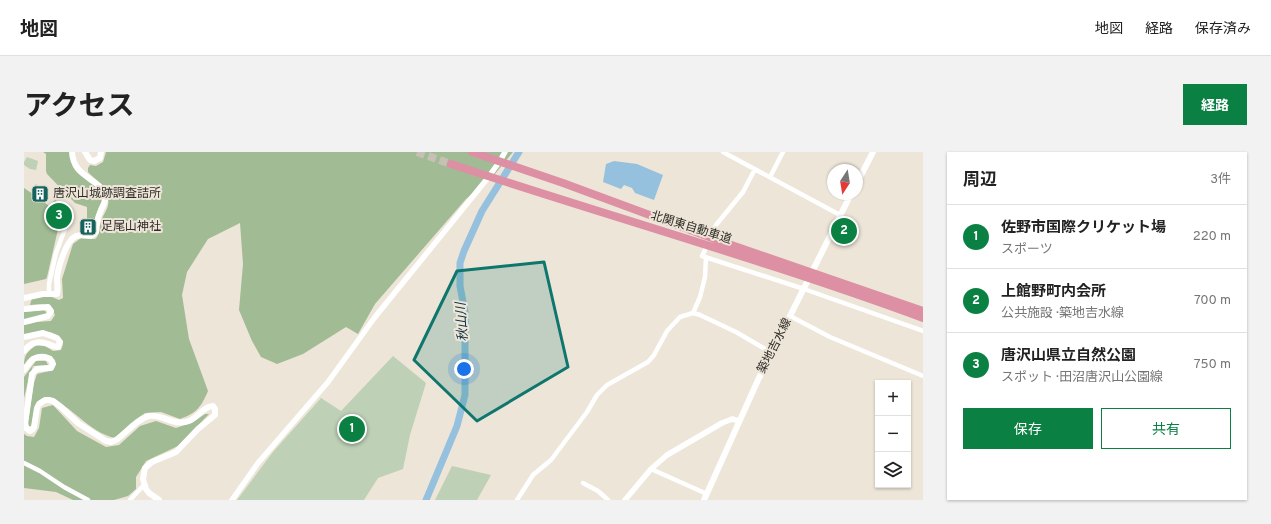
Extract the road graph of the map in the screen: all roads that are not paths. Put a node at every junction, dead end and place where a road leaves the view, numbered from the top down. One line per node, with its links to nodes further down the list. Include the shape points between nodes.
1 (72, 152): 22 (main road, via 72,159 78,170 103,190 105,203 97,219 95,234 72,238 59,268 58,293)
2 (85, 152): 3 (main road, via 90,160 94,161 100,158)
3 (101, 152)
4 (472, 152): 19 (highway, 北関東自動車道, via 563,183)
5 (505, 152): 45 (street, via 487,179 375,316 328,382 258,463)
6 (723, 152): 10 (street)
7 (783, 152): 12 (street)
8 (873, 152): 11 (main road)
9 (451, 164): 19 (highway, 北関東自動車道)
10 (755, 169): 12 (street); 16 (street, via 743,192)
11 (863, 171)
12 (770, 177): 15 (street)
13 (848, 200): 15 (main road, 築地吉水線)
14 (61, 212): 22 (street, via 65,229 48,284)
15 (840, 215): 21 (main road, 築地吉水線)
16 (712, 232)
17 (705, 250): 18 (street, via 702,256)
18 (706, 257): 21 (street); 26 (street, via 705,277)
19 (805, 274): 20 (highway, 北関東自動車道)
20 (816, 278): 25 (highway, 北関東自動車道); 28 (highway, 北関東自動車道)
21 (804, 289): 27 (main road, 築地吉水線); 30 (street)
22 (49, 293): 23 (main road)
23 (24, 298)
24 (24, 309): 29 (main road, via 48,308 51,311 48,316)
25 (923, 311)
26 (693, 313): 33 (street, via 736,332); 46 (street, via 680,317 671,326 648,362 608,385 597,395 551,460 533,475)
27 (790, 316): 33 (main road, 築地吉水線); 35 (street, via 830,337)
28 (923, 318)
29 (24, 322)
30 (923, 331)
31 (24, 337): 32 (main road, via 43,333 58,338 60,342 58,347 55,347 35,342)
32 (24, 351)
33 (772, 353): 36 (main road, 築地吉水線)
34 (24, 370): 40 (main road, via 37,358 46,357 53,364 51,368 37,369 32,374 25,426 30,431 34,427 37,408 45,400 53,401 78,423 111,442 146,417 154,416 171,422 183,422 193,419 204,409 213,406 215,415 176,452 148,464 144,473)
35 (923, 376)
36 (740, 421): 38 (street, via 732,419 722,423 668,454); 41 (main road, 築地吉水線)
37 (24, 464): 42 (street)
38 (651, 469): 41 (street); 48 (street)
39 (582, 483): 47 (street, via 598,491)
40 (144, 485): 43 (street); 44 (main road, via 148,493)
41 (707, 494): 49 (main road, 築地吉水線)
42 (88, 500)
43 (130, 500)
44 (159, 500)
45 (232, 500)
46 (517, 500)
47 (608, 500)
48 (625, 500)
49 (704, 500)

